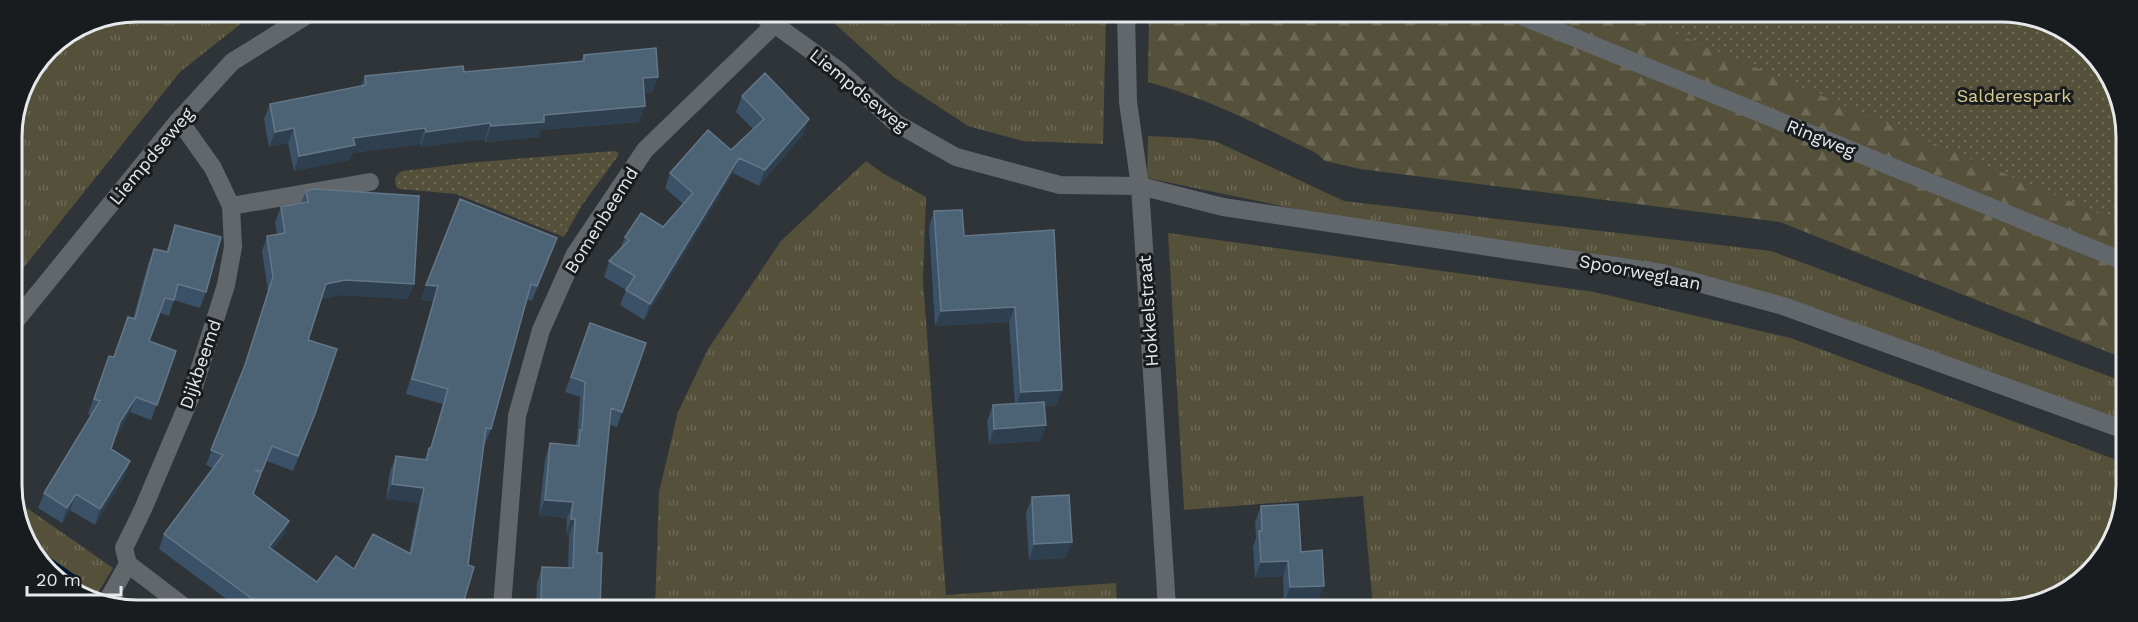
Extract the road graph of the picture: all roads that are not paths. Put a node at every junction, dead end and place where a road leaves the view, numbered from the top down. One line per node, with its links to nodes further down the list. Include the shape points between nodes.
1 (296, 22): 6 (street, Liempdseweg, via 232,62)
2 (763, 22): 17 (street, Bomenbeemd, via 645,150 574,254 541,330 517,416)
3 (770, 22): 8 (street, Liempdseweg, via 838,70 896,123 956,158 1060,184)
4 (1126, 22): 8 (street, Hokkelstraat, via 1128,102)
5 (1536, 22): 10 (street, Ringweg)
6 (179, 120): 9 (street, Dijkbeemd, via 213,168); 11 (street, Liempdseweg)
7 (370, 182): 9 (street)
8 (1140, 186): 12 (street, Spoorweglaan, via 1223,207 1662,273 1783,306); 15 (street, Hokkelstraat)
9 (231, 206): 13 (street, Dijkbeemd, via 233,247 226,285 191,396 124,548)
10 (2116, 258)
11 (22, 312)
12 (2116, 427)
13 (128, 564): 14 (street, Dijkbeemd); 16 (street)
14 (110, 596)
15 (1166, 599)
16 (175, 600)
17 (503, 600)

